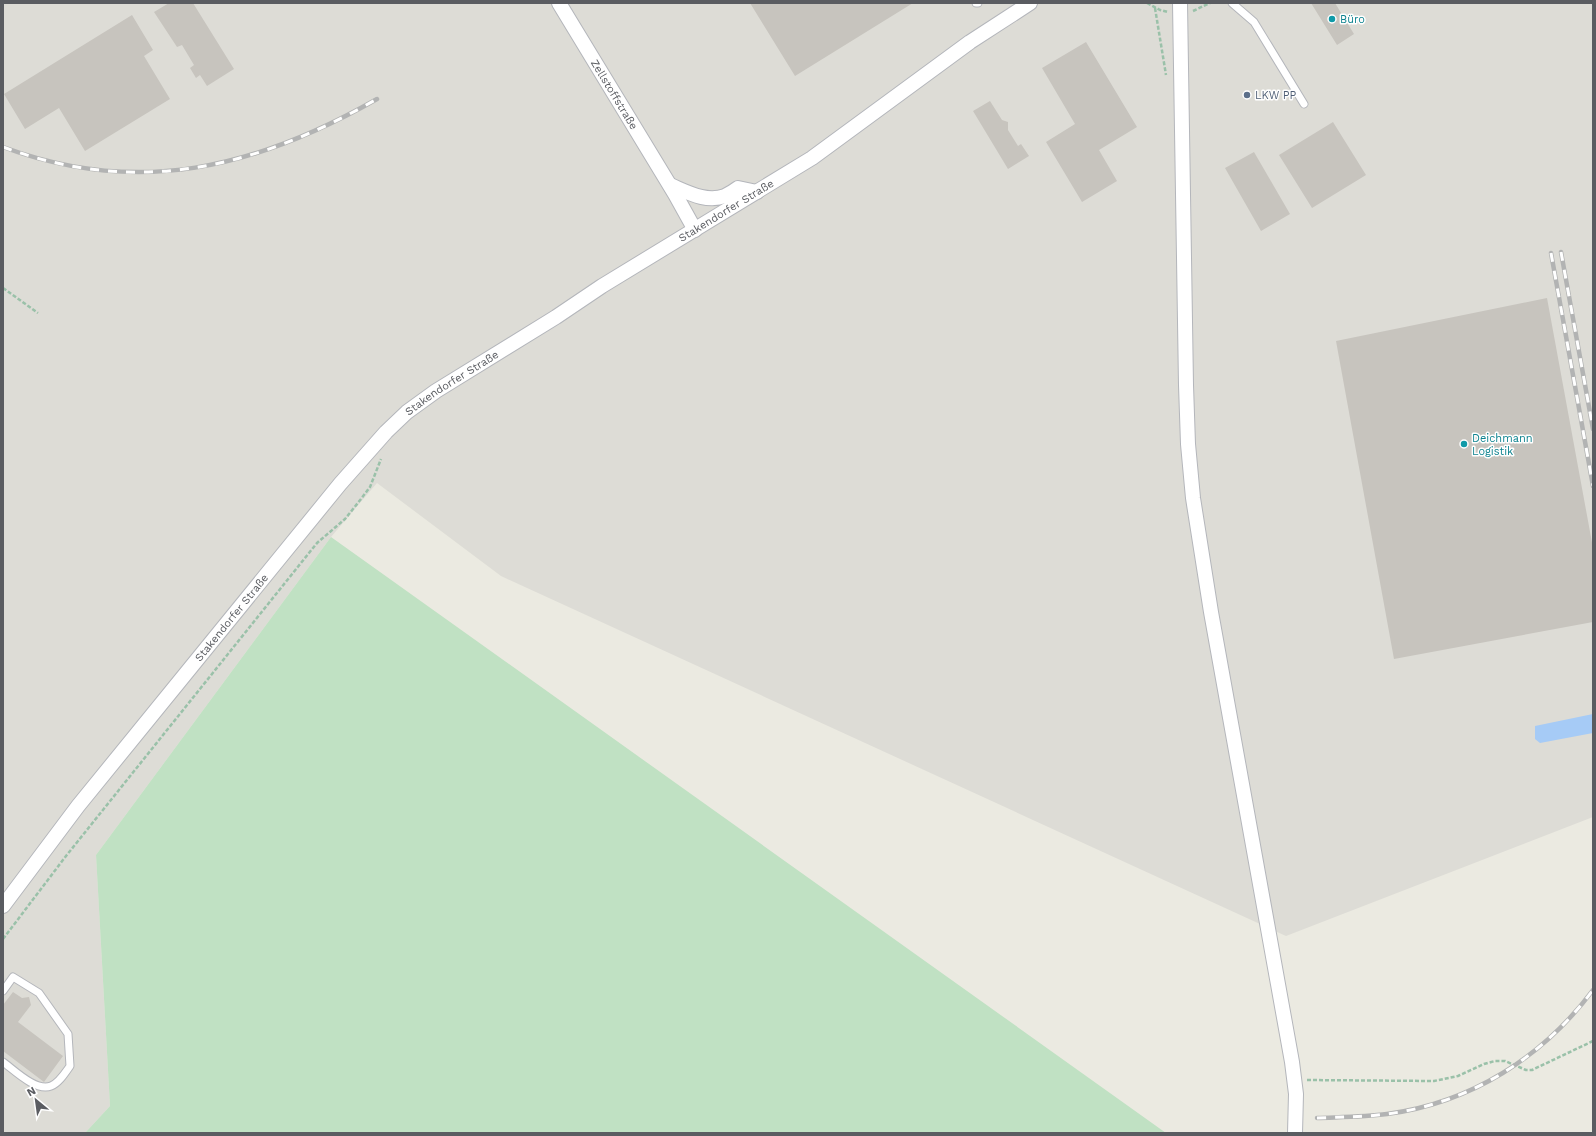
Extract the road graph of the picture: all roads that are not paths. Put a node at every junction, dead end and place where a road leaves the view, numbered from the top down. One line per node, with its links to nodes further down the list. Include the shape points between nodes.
1 (559, 3): 6 (street, Zellstoffstraße)
2 (1030, 3): 7 (street, Stakendorfer Straße, via 970,42 824,150)
3 (1180, 3): 12 (street, via 1186,377 1192,491 1209,604 1294,1080)
4 (1232, 3): 5 (lane, via 1254,22)
5 (1304, 104)
6 (670, 186): 7 (street, via 690,194 713,198 725,196 738,188); 8 (street, Zellstoffstraße)
7 (757, 192): 8 (street, Stakendorfer Straße)
8 (695, 230): 9 (street, Stakendorfer Straße, via 441,387 407,412 386,432 78,806)
9 (3, 906)
10 (3, 990): 11 (lane, via 13,977 39,993 68,1034 70,1066 50,1087 34,1086)
11 (3, 1062)
12 (1295, 1133)

